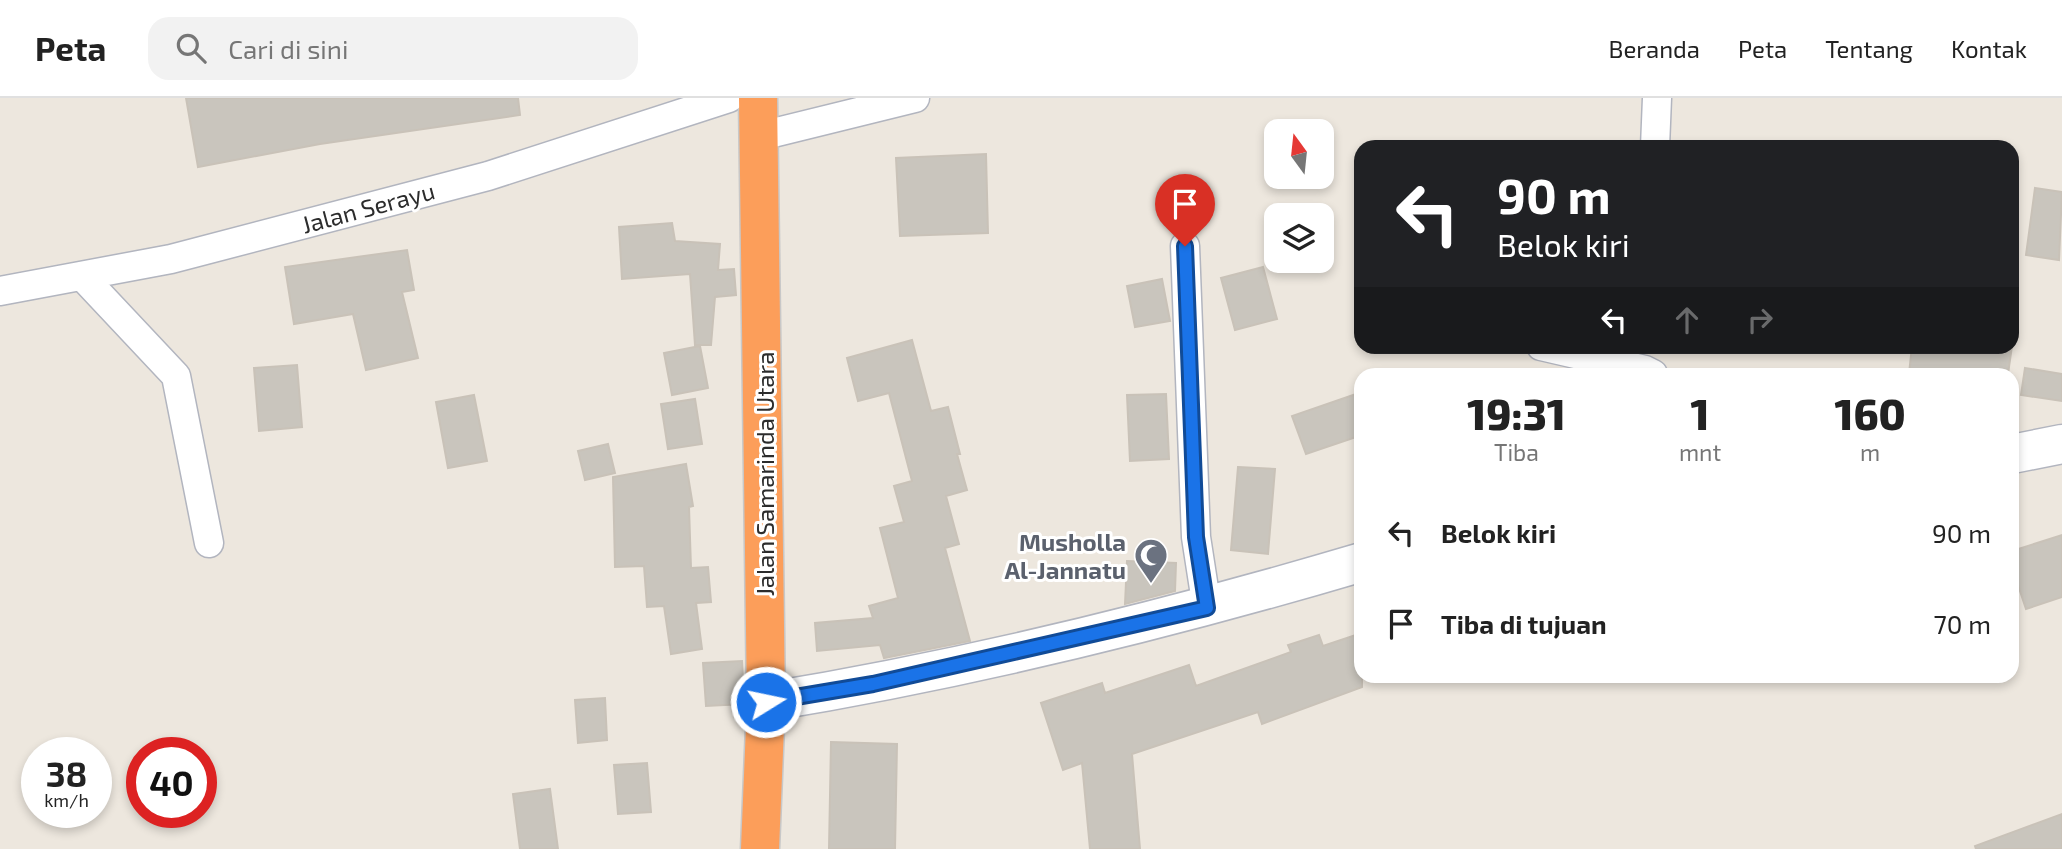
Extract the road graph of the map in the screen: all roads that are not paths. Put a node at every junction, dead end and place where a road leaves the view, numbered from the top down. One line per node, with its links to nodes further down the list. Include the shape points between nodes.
1 (729, 98): 8 (street, Jalan Serayu, via 488,176 172,259)
2 (758, 98): 5 (highway, Jalan Samarinda Utara)
3 (915, 98): 5 (street)
4 (1657, 98): 6 (street)
5 (761, 136): 17 (highway, Jalan Samarinda Utara)
6 (1655, 140)
7 (1185, 246): 16 (street, via 1196,537)
8 (82, 276): 9 (street, Jalan Serayu); 14 (street, via 176,376)
9 (0, 291)
10 (1589, 354): 11 (street)
11 (1648, 364)
12 (2062, 444): 13 (street)
13 (2019, 453)
14 (209, 543)
15 (1354, 564): 16 (street)
16 (1207, 608): 17 (street, via 873,684)
17 (766, 702): 18 (highway, Jalan Samarinda Utara)
18 (760, 849)

